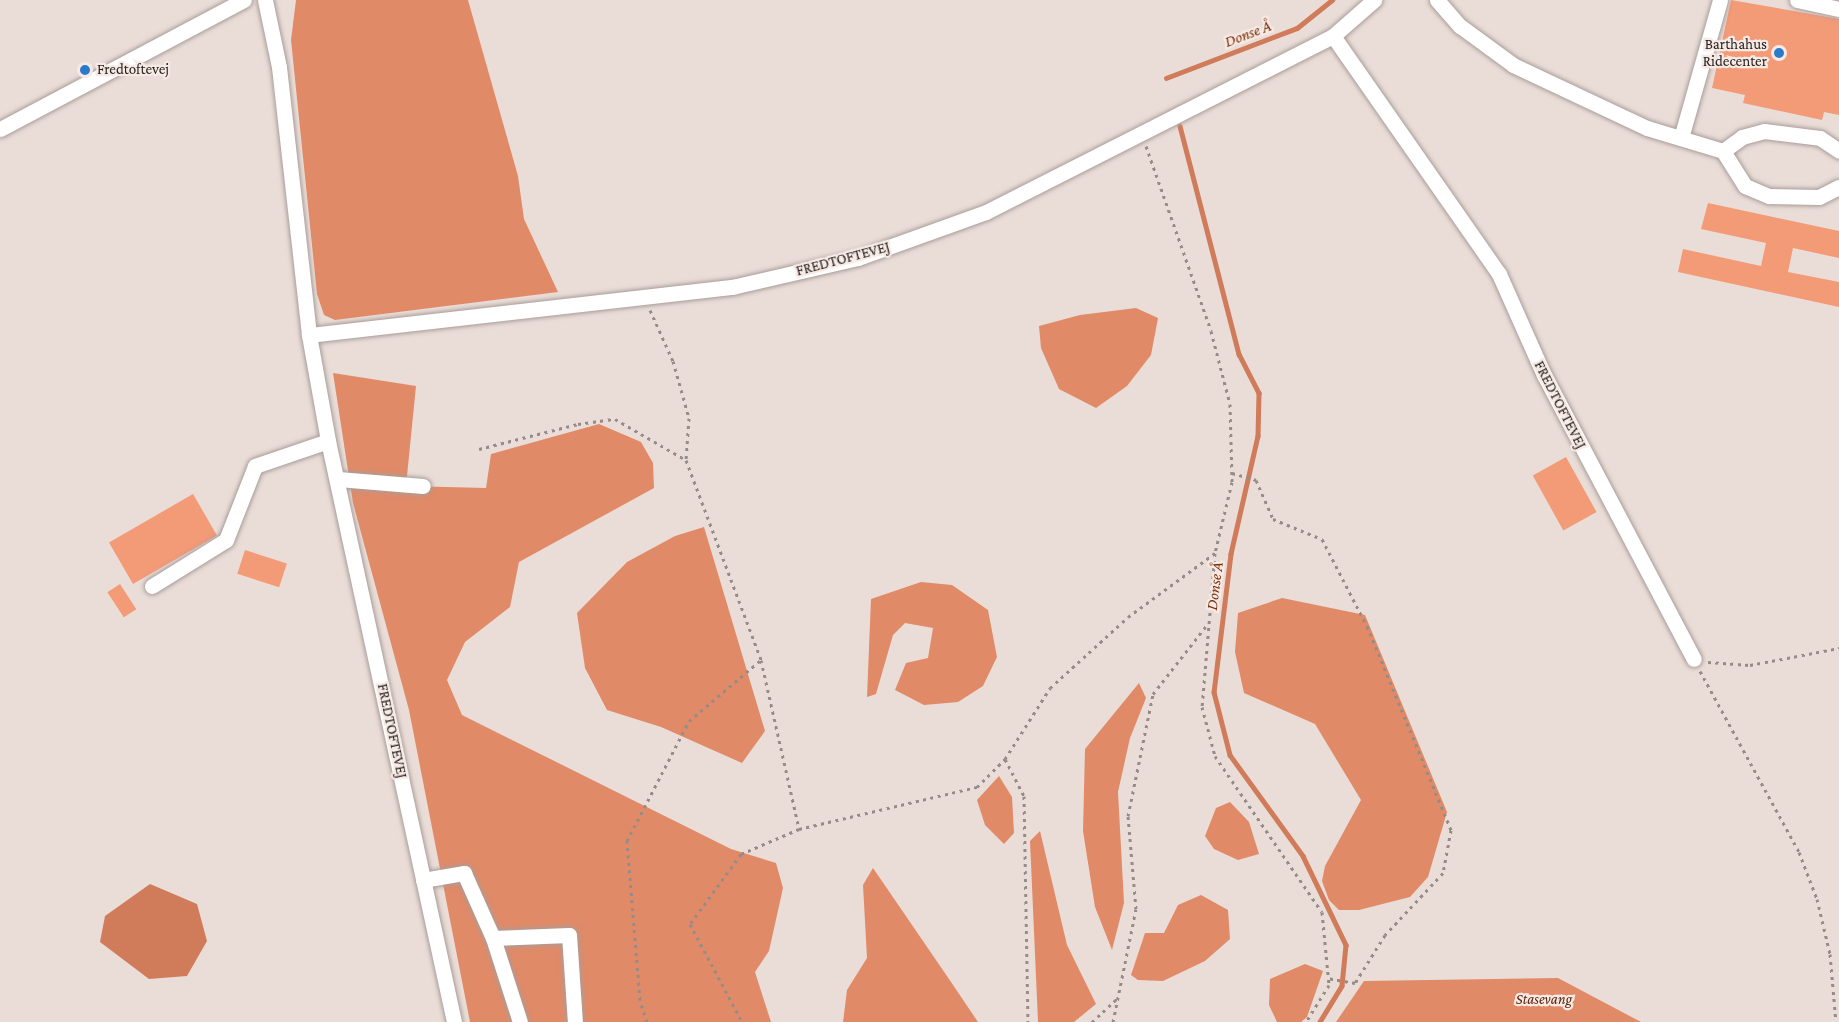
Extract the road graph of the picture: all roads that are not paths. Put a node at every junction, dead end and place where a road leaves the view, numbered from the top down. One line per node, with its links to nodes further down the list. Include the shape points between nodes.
1 (244, 0): 9 (street)
2 (266, 0): 14 (street, FREDTOFTEVEJ, via 279,67)
3 (1374, 0): 8 (street, FREDTOFTEVEJ)
4 (1437, 0): 10 (street, via 1460,26 1513,65 1647,128)
5 (1720, 0): 10 (street)
6 (1797, 0): 7 (street)
7 (1839, 9)
8 (1333, 36): 14 (street, FREDTOFTEVEJ, via 1140,130 986,212 858,258 732,287); 19 (street, FREDTOFTEVEJ, via 1499,274 1544,375)
9 (0, 129)
10 (1682, 138): 12 (street)
11 (1838, 147): 12 (street, via 1820,138 1764,131 1742,136)
12 (1724, 151): 13 (street, via 1745,186 1769,196 1819,197)
13 (1839, 187)
14 (309, 335): 15 (street, FREDTOFTEVEJ)
15 (328, 441): 16 (street, FREDTOFTEVEJ); 18 (street, via 255,466 226,540)
16 (338, 479): 17 (street); 20 (street, FREDTOFTEVEJ)
17 (423, 486)
18 (152, 586)
19 (1694, 659)
20 (423, 880): 21 (street, via 464,873); 22 (street, FREDTOFTEVEJ)
21 (493, 938): 23 (street); 24 (street, via 569,935)
22 (454, 1022)
23 (520, 1022)
24 (575, 1022)

